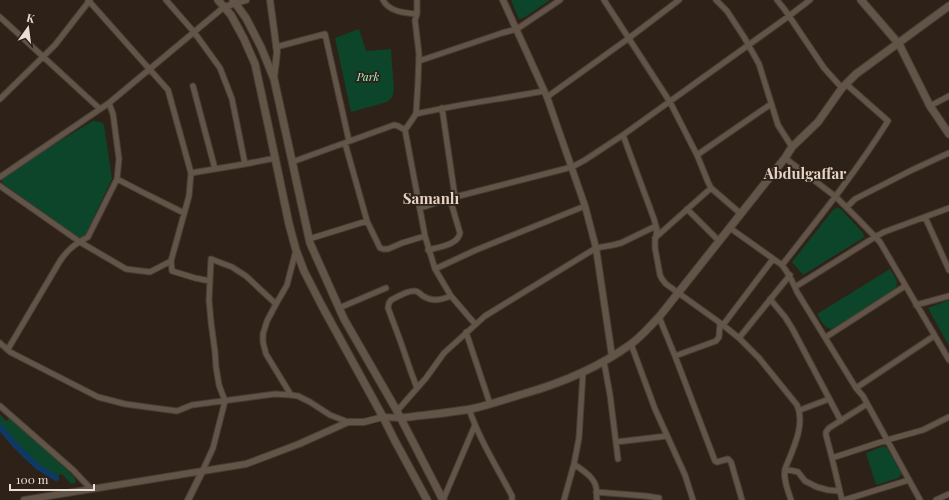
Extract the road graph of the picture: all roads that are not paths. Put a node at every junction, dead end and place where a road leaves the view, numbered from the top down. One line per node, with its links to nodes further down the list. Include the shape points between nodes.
1 (89, 0): 28 (street); 30 (street)
2 (166, 0): 23 (street)
3 (218, 0): 18 (main road)
4 (246, 0): 16 (street)
5 (270, 0): 27 (street)
6 (383, 0): 19 (street, via 386,5 400,12)
7 (417, 0): 19 (street)
8 (503, 0): 22 (street)
9 (560, 0): 22 (street)
10 (604, 0): 24 (street)
11 (679, 0): 24 (street)
12 (716, 0): 26 (street, via 727,11)
13 (777, 0): 21 (street)
14 (810, 0): 21 (street)
15 (861, 0): 25 (main road)
16 (234, 2): 18 (street); 31 (main road, via 246,18)
17 (949, 6): 25 (main road)
18 (224, 7): 23 (street); 52 (main road, via 232,16 255,64)
19 (417, 14): 29 (street, via 415,20)
20 (0, 16): 28 (street)
21 (789, 16): 26 (street); 33 (street, via 824,68)
22 (517, 29): 29 (street); 34 (street)
23 (194, 32): 30 (street); 55 (street, via 220,68 232,99)
24 (629, 38): 36 (street); 38 (street)
25 (899, 44): 33 (main road, via 856,74); 41 (main road)
26 (749, 45): 38 (street); 40 (street, via 759,64)
27 (276, 47): 31 (street); 48 (street, via 325,34)
28 (44, 56): 37 (street); 43 (street)
29 (419, 61): 44 (street)
30 (150, 70): 39 (street); 58 (street, via 168,90)
31 (274, 79): 54 (main road)
32 (193, 86): 57 (street)
33 (844, 86): 49 (main road, via 818,122); 63 (street, via 888,121)
34 (544, 91): 36 (street); 42 (street)
35 (949, 96): 41 (street)
36 (547, 97): 56 (street)
37 (0, 99)
38 (670, 102): 47 (street); 51 (street)
39 (109, 103): 43 (street); 60 (street, via 119,159)
40 (771, 104): 49 (street, via 778,125); 51 (street)
41 (930, 106): 46 (main road)
42 (442, 108): 44 (street); 64 (street)
43 (100, 109): 59 (street)
44 (416, 114): 45 (street)
45 (405, 130): 48 (street, via 394,126); 67 (street)
46 (949, 134)
47 (623, 135): 56 (street); 74 (street)
48 (347, 142): 54 (street); 73 (street)
49 (792, 147): 53 (main road)
50 (949, 153): 66 (street, via 855,199)
51 (697, 155): 62 (street)
52 (276, 158): 55 (street); 83 (main road)
53 (785, 158): 63 (street); 71 (main road)
54 (292, 162): 79 (main road)
55 (246, 164): 57 (street)
56 (572, 167): 64 (street); 65 (street)
57 (215, 169): 58 (street)
58 (191, 173): 70 (street)
59 (0, 177)
60 (117, 179): 70 (street); 80 (street, via 88,237)
61 (0, 186): 80 (street)
62 (711, 188): 69 (street); 71 (street)
63 (836, 197): 66 (street); 87 (street)
64 (452, 198): 67 (street); 84 (street, via 460,233 458,239 453,243)
65 (585, 206): 82 (street); 88 (street)
66 (847, 207): 77 (street)
67 (420, 208): 76 (street)
68 (949, 208): 72 (street)
69 (687, 210): 78 (street); 81 (street)
70 (184, 213): 86 (street)
71 (741, 214): 75 (main road)
72 (925, 217): 77 (street); 89 (street)
73 (367, 221): 76 (street, via 377,244 383,250); 79 (street)
74 (656, 226): 78 (street); 82 (street, via 621,243)
75 (730, 228): 81 (main road); 85 (street)
76 (425, 236): 84 (street)
77 (875, 237): 92 (street); 93 (street)
78 (655, 238): 95 (street, via 660,275 666,284)
79 (309, 239): 101 (main road)
80 (80, 242): 86 (street, via 126,269 150,272); 111 (street, via 67,251 60,261)
81 (719, 242): 95 (main road)
82 (596, 248): 103 (street); 112 (street)
83 (296, 250): 99 (street, via 287,285); 129 (main road, via 322,306)
84 (428, 250): 88 (street)
85 (773, 259): 87 (street); 104 (street)
86 (172, 261): 91 (street, via 172,271)
87 (782, 266): 90 (street)
88 (435, 269): 96 (street)
89 (949, 270)
90 (790, 275): 93 (street); 98 (street)
91 (210, 281): 99 (street, via 211,259 246,276); 121 (street, via 209,300 216,367)
92 (905, 286): 100 (street); 107 (street)
93 (795, 287): 107 (street)
94 (386, 288): 101 (street)
95 (678, 292): 102 (main road); 104 (street)
96 (451, 296): 103 (street); 117 (street, via 439,300 430,299 414,291 407,292 389,303 388,308)
97 (949, 296): 100 (street)
98 (770, 299): 108 (street); 120 (street, via 788,322)
99 (276, 304): 119 (street, via 267,321 263,342 266,354)
100 (916, 305): 106 (street)
101 (339, 308): 127 (main road)
102 (659, 317): 110 (main road); 113 (street)
103 (475, 324): 105 (street)
104 (722, 324): 108 (street); 113 (street, via 716,340)
105 (466, 332): 117 (street, via 444,353); 122 (street)
106 (934, 336): 114 (street); 118 (street)
107 (826, 337): 118 (street)
108 (739, 338): 126 (street, via 759,358)
109 (0, 343): 111 (street)
110 (630, 344): 112 (main road); 134 (street)
111 (8, 349): 121 (street, via 98,397 125,404 177,411)
112 (612, 356): 115 (main road)
113 (675, 356): 157 (street, via 715,461 731,462)
114 (949, 360)
115 (604, 362): 116 (main road); 136 (street)
116 (583, 372): 122 (main road, via 556,384); 139 (street, via 579,438)
117 (417, 388): 127 (street)
118 (856, 388): 123 (street)
119 (291, 395): 121 (street, via 275,394); 132 (street, via 298,396 330,415)
120 (829, 399): 126 (street); 131 (street)
121 (225, 401): 141 (street, via 213,448)
122 (490, 404): 125 (main road)
123 (867, 404): 131 (street); 135 (street)
124 (0, 406): 143 (street)
125 (469, 409): 130 (main road); 133 (street)
126 (800, 410): 140 (street, via 798,436)
127 (397, 411): 130 (main road)
128 (949, 417): 135 (street, via 922,430)
129 (383, 418): 130 (street); 132 (street); 152 (main road)
130 (401, 418): 153 (main road)
131 (841, 421): 137 (street, via 826,432)
132 (348, 422): 141 (street, via 246,464)
133 (475, 425): 149 (street); 153 (street)
134 (667, 436): 136 (street); 156 (street)
135 (887, 440): 137 (street); 142 (street)
136 (616, 442): 138 (street)
137 (832, 458): 144 (street)
138 (618, 460)
139 (574, 464): 145 (street, via 591,478 596,486); 154 (street)
140 (785, 469): 144 (street, via 798,472 805,481 817,487); 158 (street, via 785,481)
141 (202, 472): 143 (street); 151 (street)
142 (909, 480): 159 (street); 160 (street)
143 (91, 489): 150 (street)
144 (839, 491): 159 (street)
145 (596, 492): 147 (street); 155 (street)
146 (949, 494): 161 (street)
147 (646, 498): 148 (street)
148 (659, 498)
149 (513, 499)
150 (24, 500)
151 (188, 500)
152 (427, 500)
153 (443, 500)
154 (564, 500)
155 (597, 500)
156 (693, 500)
157 (742, 500)
158 (791, 500)
159 (843, 500)
160 (920, 500)
161 (936, 500)

